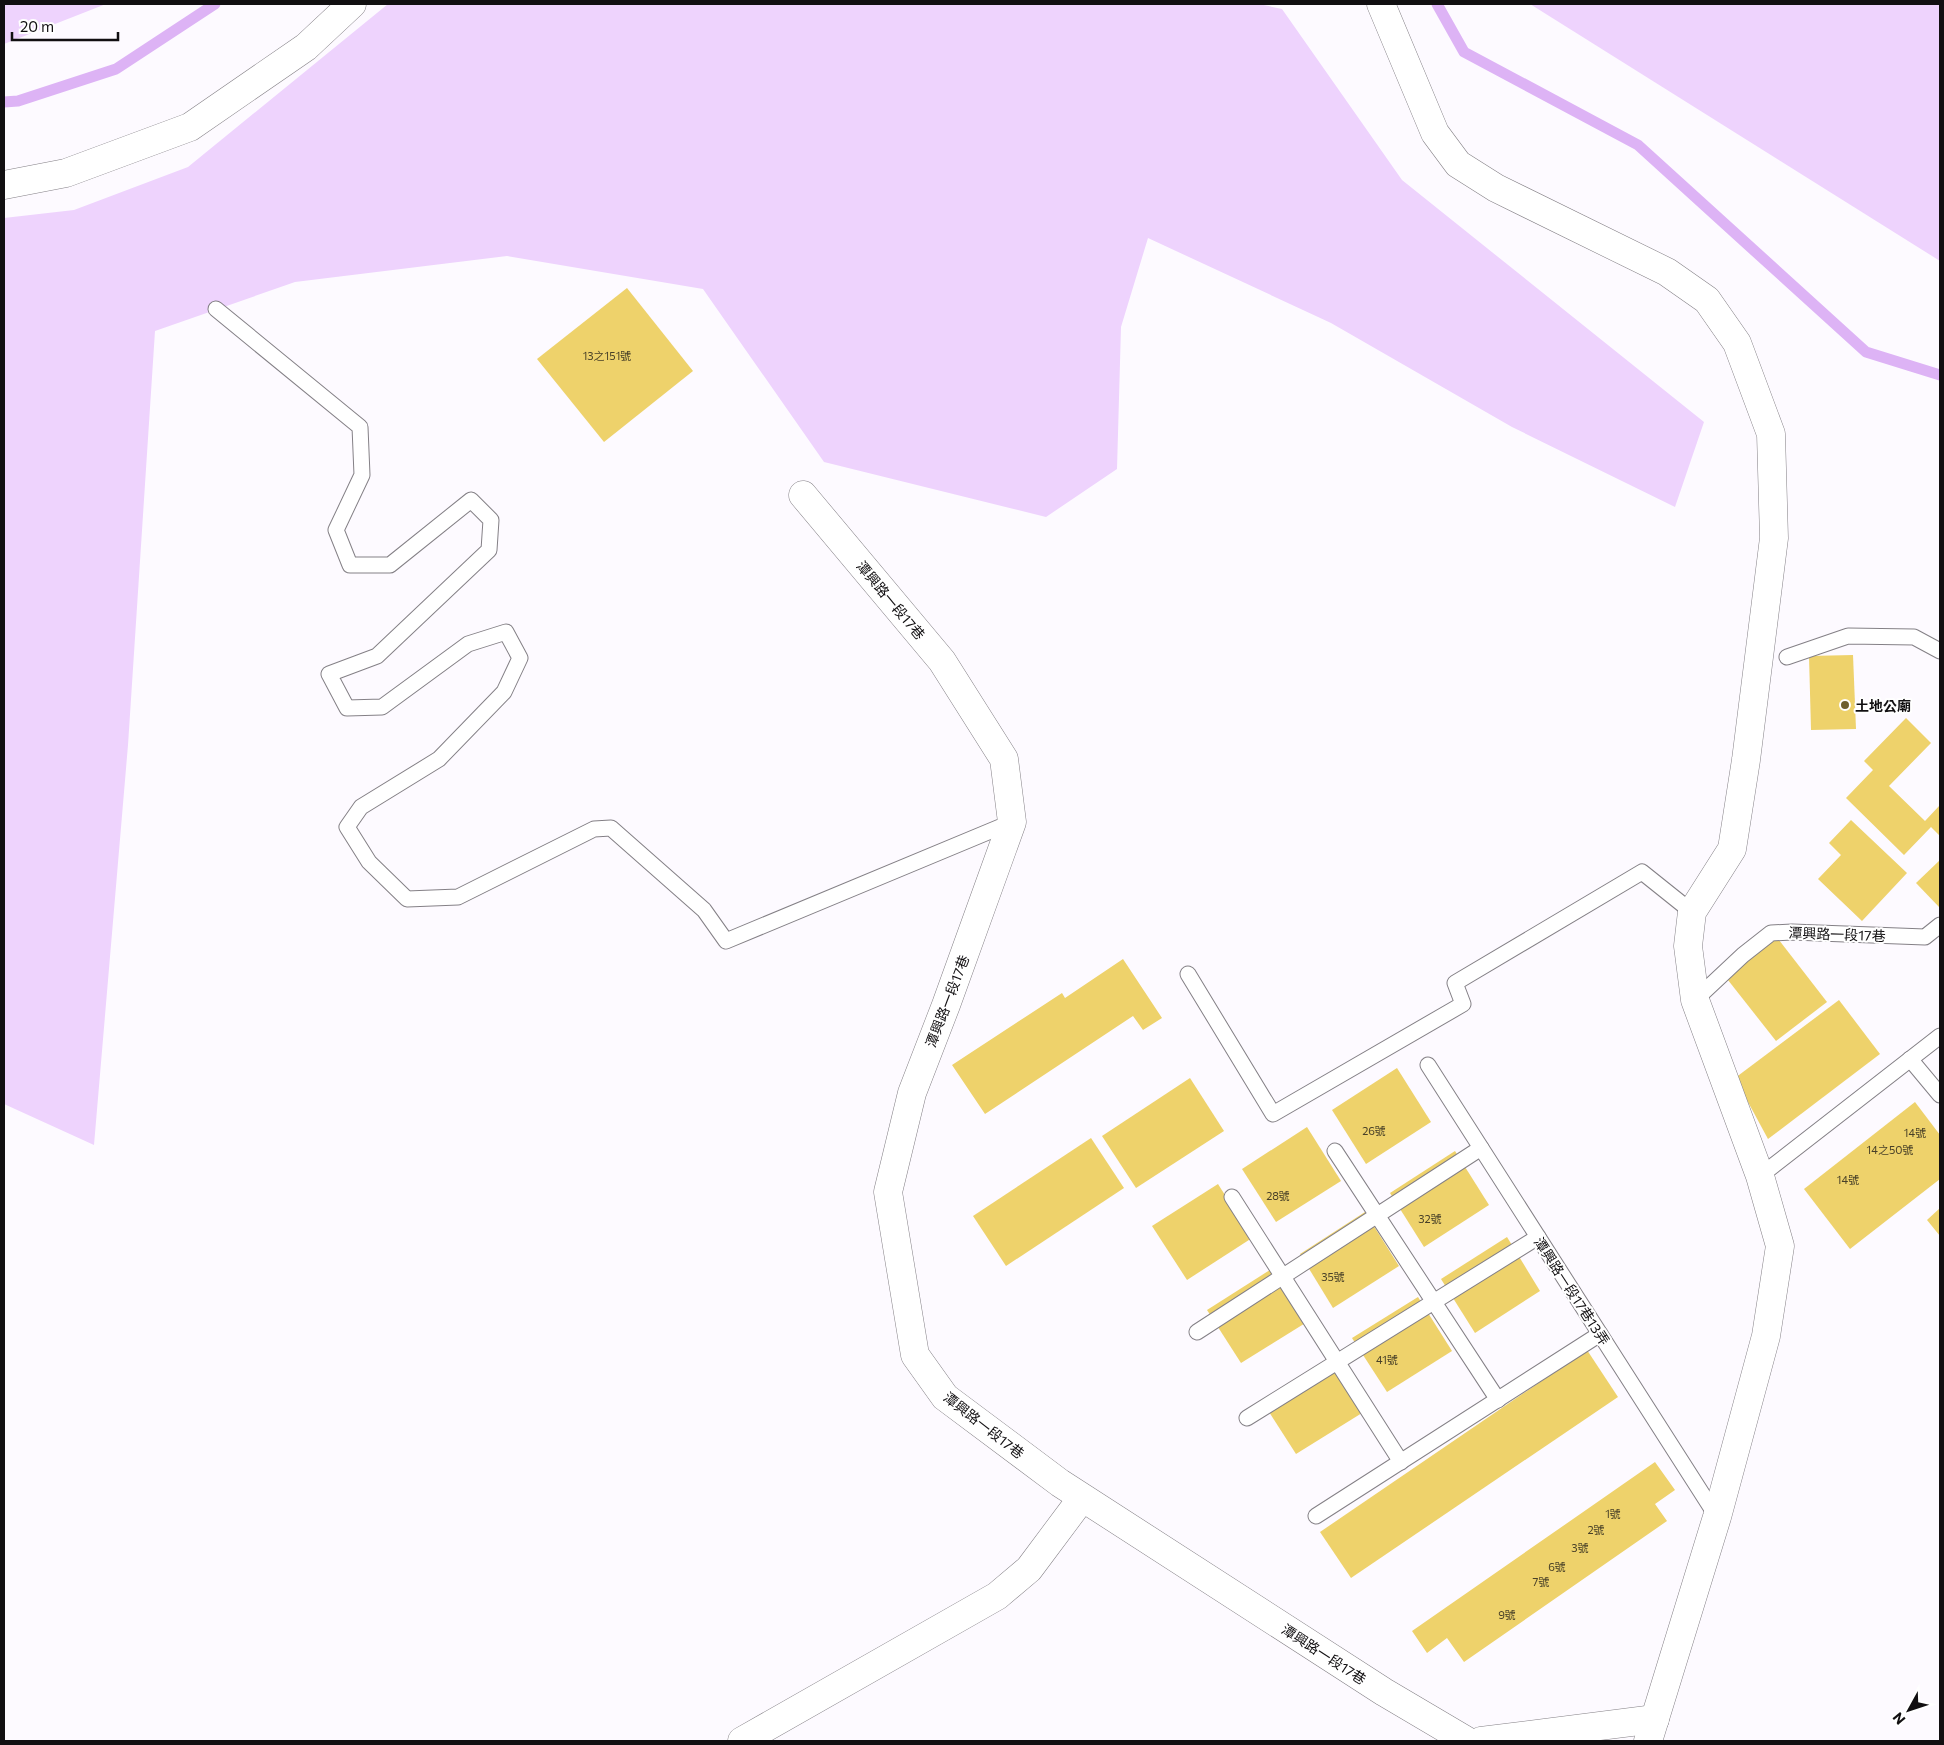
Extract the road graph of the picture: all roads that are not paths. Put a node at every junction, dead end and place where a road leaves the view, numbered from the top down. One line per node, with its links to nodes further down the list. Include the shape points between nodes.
1 (352, 4): 3 (street, via 306,47 190,127 66,173)
2 (1381, 4): 9 (street, via 1435,134 1458,164 1496,188 1667,272 1707,300 1737,343 1771,434 1774,538 1732,849)
3 (4, 185)
4 (216, 309): 8 (lane, via 360,427 362,475 336,530 350,565 390,565 471,500 491,520 489,550 384,650 377,656 329,674 347,708 382,707 468,644 506,632 520,658 504,692 439,759 361,807 347,827 368,862 407,899 458,897 594,829 611,828 704,910 726,941)
5 (803, 495): 8 (street, 潭興路一段17巷, via 942,661 1004,759)
6 (1940, 651): 7 (lane, via 1914,637 1848,636)
7 (1787, 657)
8 (1012, 822): 31 (street, 潭興路一段17巷, via 912,1093 888,1192 915,1355 944,1397)
9 (1692, 912): 11 (lane, via 1642,872 1455,983 1463,1004 1273,1114); 12 (street, via 1688,946)
10 (1940, 925): 12 (lane, 潭興路一段17巷, via 1925,937 1771,933)
11 (1188, 974)
12 (1695, 1000): 19 (street)
13 (1940, 1036): 14 (lane)
14 (1910, 1059): 16 (lane); 19 (lane)
15 (1428, 1065): 17 (lane, 潭興路一段17巷13弄)
16 (1940, 1095)
17 (1481, 1148): 21 (lane); 22 (lane, 潭興路一段17巷13弄)
18 (1335, 1152): 21 (lane)
19 (1760, 1176): 33 (street, via 1780,1246 1766,1336)
20 (1232, 1197): 23 (lane)
21 (1377, 1215): 23 (lane); 24 (lane)
22 (1538, 1237): 24 (lane); 26 (lane, 潭興路一段17巷13弄)
23 (1282, 1277): 25 (lane); 27 (lane)
24 (1434, 1302): 27 (lane); 28 (lane)
25 (1197, 1332)
26 (1600, 1334): 28 (lane); 33 (lane, 潭興路一段17巷13弄)
27 (1338, 1362): 29 (lane); 30 (lane)
28 (1498, 1400): 30 (lane)
29 (1247, 1418)
30 (1401, 1462): 32 (lane)
31 (1082, 1498): 35 (street, via 1029,1569 996,1596); 36 (street, 潭興路一段17巷, via 1384,1692)
32 (1316, 1516)
33 (1717, 1517): 34 (street)
34 (1652, 1730): 37 (street)
35 (742, 1741)
36 (1467, 1741)
37 (1481, 1741)

